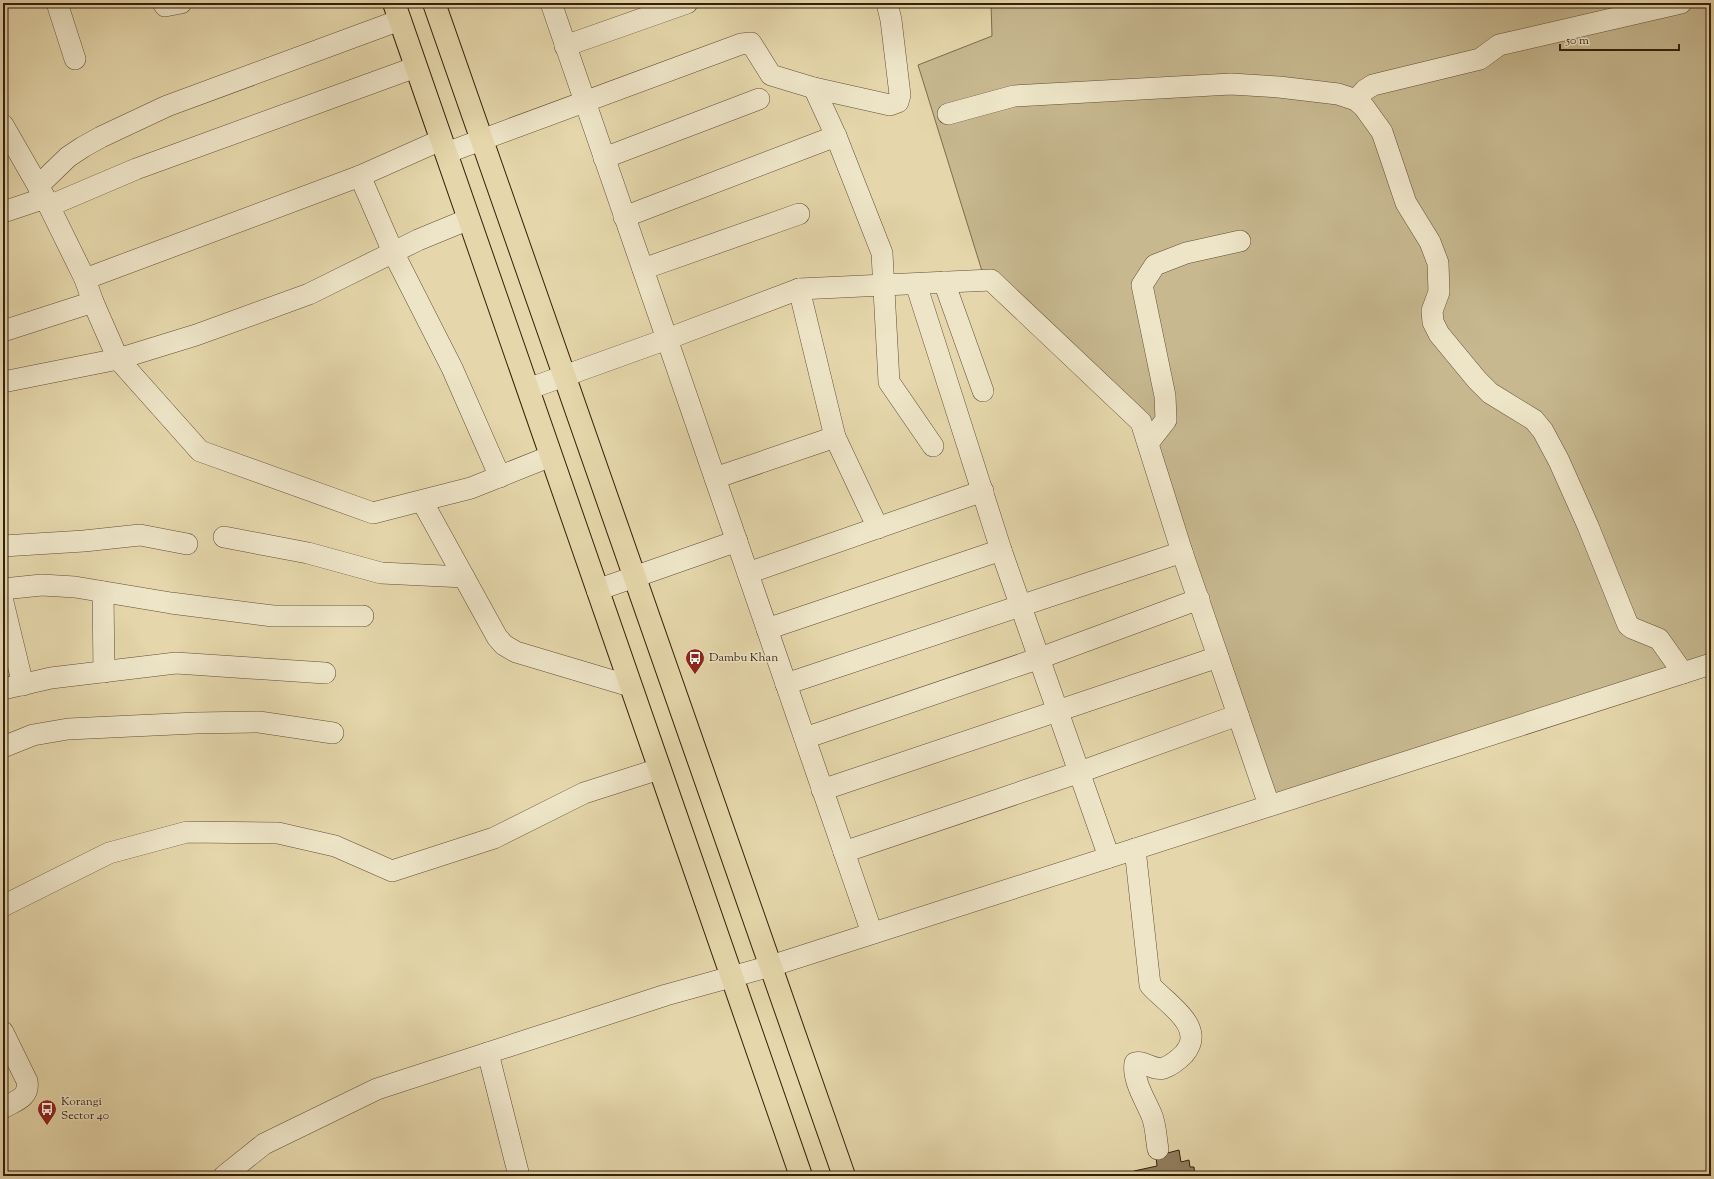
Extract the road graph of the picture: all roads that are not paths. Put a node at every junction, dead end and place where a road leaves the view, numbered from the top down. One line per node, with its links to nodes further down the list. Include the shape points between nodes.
1 (58, 3): 11 (street)
2 (163, 3): 3 (street, via 165,6)
3 (180, 3)
4 (434, 3): 20 (main road)
5 (551, 3): 10 (street)
6 (688, 3): 10 (street)
7 (887, 3): 13 (street, via 900,95 898,102 882,104)
8 (1681, 3): 15 (street, via 1499,45 1480,58 1373,85)
9 (397, 12): 12 (main road); 24 (street, via 167,106 101,137 68,157)
10 (565, 46): 16 (street)
11 (75, 59)
12 (416, 66): 21 (main road); 24 (street, via 136,169)
13 (814, 88): 16 (street, via 771,75 751,43 741,44); 19 (street)
14 (759, 99): 22 (street)
15 (1356, 100): 17 (street, via 1338,94 1231,84 1014,96); 75 (street, via 1364,106 1382,132 1406,203 1430,242 1438,263 1438,292 1432,311 1433,322 1439,334 1490,393 1534,420 1543,432 1588,526 1628,625 1659,639)
16 (585, 103): 20 (street); 22 (street)
17 (948, 114)
18 (3, 125): 24 (street)
19 (836, 136): 27 (street); 35 (street, via 882,253)
20 (482, 141): 21 (street); 41 (main road)
21 (444, 147): 23 (street); 28 (main road)
22 (604, 158): 27 (street)
23 (360, 176): 30 (street); 32 (street)
24 (44, 197): 25 (street); 32 (street)
25 (3, 212)
26 (799, 214): 31 (street)
27 (624, 217): 31 (street)
28 (469, 219): 30 (street); 43 (main road)
29 (1240, 241): 46 (street, via 1186,253 1155,265 1142,285 1165,396 1166,420)
30 (393, 252): 40 (street, via 309,294 196,335); 49 (street, via 452,368)
31 (642, 269): 39 (street)
32 (85, 279): 37 (street)
33 (944, 282): 34 (street); 44 (street); 46 (street, via 991,280 1141,422)
34 (916, 284): 35 (street); 51 (street)
35 (884, 286): 36 (street); 47 (street, via 889,382)
36 (799, 289): 39 (street); 45 (street)
37 (93, 302): 38 (street); 40 (street)
38 (3, 331)
39 (667, 339): 41 (street); 50 (street)
40 (118, 359): 42 (street); 52 (street, via 200,451 373,513)
41 (565, 376): 43 (street); 62 (main road)
42 (3, 382)
43 (528, 389): 48 (main road)
44 (983, 391)
45 (835, 437): 50 (street); 53 (street)
46 (1148, 443): 59 (street)
47 (933, 446)
48 (551, 456): 49 (street); 63 (main road)
49 (500, 477): 52 (street)
50 (715, 478): 55 (street)
51 (982, 491): 53 (street); 58 (street)
52 (422, 501): 61 (street)
53 (878, 528): 60 (street)
54 (224, 537): 61 (street, via 308,553 381,573)
55 (737, 541): 60 (street); 62 (street)
56 (187, 544): 57 (street, via 140,535)
57 (3, 546)
58 (1002, 550): 67 (street); 69 (street)
59 (1182, 552): 65 (street); 67 (street)
60 (748, 573): 69 (street)
61 (464, 577): 78 (street, via 504,645 516,652)
62 (635, 577): 63 (street); 94 (main road)
63 (597, 590): 78 (main road)
64 (103, 592): 66 (street, via 75,586 42,585); 68 (street, via 273,616); 73 (street)
65 (1199, 599): 70 (street); 71 (street)
66 (3, 602): 77 (street)
67 (1021, 606): 71 (street); 76 (street)
68 (363, 616)
69 (767, 629): 76 (street)
70 (1218, 656): 80 (street); 81 (street)
71 (1040, 658): 80 (street); 83 (street)
72 (1711, 664): 75 (street)
73 (104, 672): 74 (street, via 176,663); 77 (street, via 51,678)
74 (325, 673)
75 (1683, 673): 88 (street)
76 (786, 684): 83 (street)
77 (23, 685): 79 (street)
78 (630, 686): 85 (main road)
79 (3, 690)
80 (1059, 710): 86 (street); 87 (street)
81 (1238, 715): 86 (street); 88 (street)
82 (333, 733): 84 (street, via 260,722 188,723 68,729 33,735)
83 (805, 738): 87 (street)
84 (3, 747)
85 (659, 769): 92 (street, via 584,793 494,838 392,871 335,846 278,833 187,832 109,853); 95 (main road)
86 (1080, 772): 90 (street); 91 (street)
87 (822, 790): 90 (street)
88 (1269, 805): 89 (street)
89 (1135, 849): 91 (street); 99 (street, via 1150,985 1167,999 1187,1023 1190,1039 1187,1050 1175,1063 1166,1067 1154,1069 1145,1064 1135,1063 1134,1070 1152,1117)
90 (844, 852): 93 (street)
91 (1110, 857): 93 (street)
92 (3, 906)
93 (872, 933): 94 (street)
94 (771, 966): 95 (street); 103 (main road)
95 (731, 977): 97 (street, via 666,995); 102 (main road)
96 (3, 1032): 98 (street, via 28,1088 26,1094)
97 (488, 1053): 100 (street, via 377,1089 264,1144); 101 (street)
98 (3, 1108)
99 (1158, 1149)
100 (224, 1176)
101 (519, 1176)
102 (801, 1176)
103 (844, 1176)

